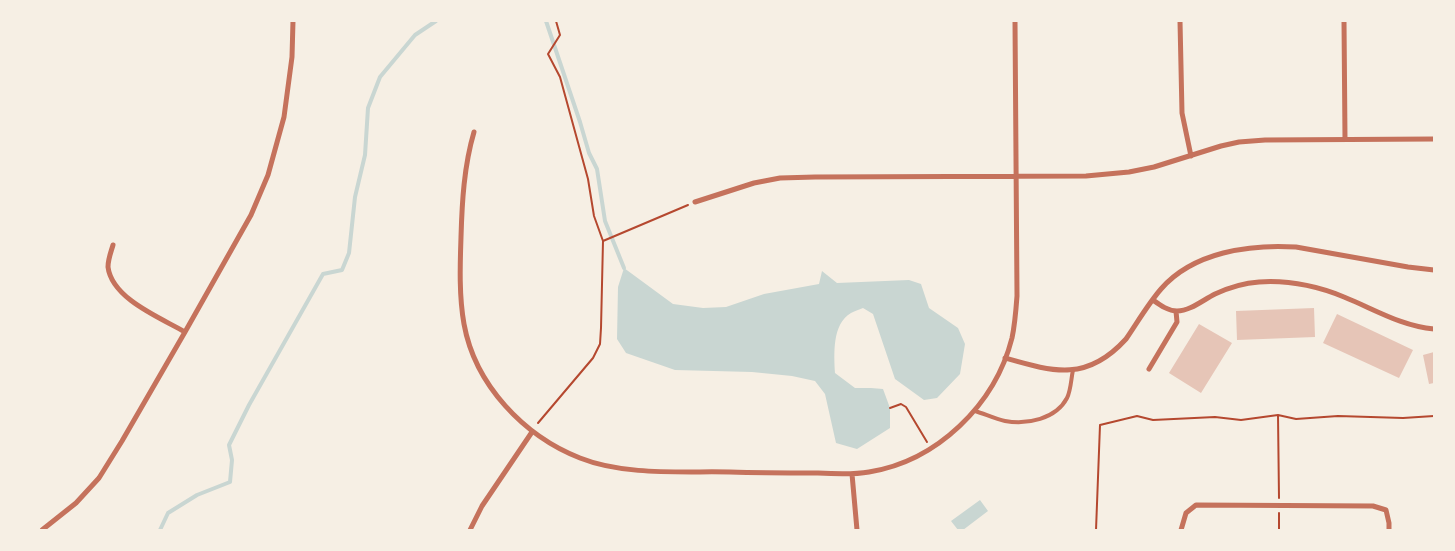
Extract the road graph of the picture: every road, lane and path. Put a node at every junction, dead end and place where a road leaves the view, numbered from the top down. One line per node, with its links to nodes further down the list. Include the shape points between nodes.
1 (293, 21): 18 (street, via 289,91 268,175 251,214)
2 (556, 21): 12 (path, via 560,35 548,54 560,77)
3 (1015, 21): 10 (street)
4 (1180, 21): 9 (street, via 1182,113)
5 (1344, 21): 8 (street)
6 (474, 132): 26 (street, via 466,166 462,210 460,298 464,324 482,374 508,410)
7 (1434, 138): 8 (street)
8 (1345, 139): 9 (street, via 1238,142)
9 (1191, 156): 10 (street, via 1129,172)
10 (1016, 176): 11 (street, via 780,178 745,185); 19 (street, via 1017,296 1015,323)
11 (696, 202): 12 (path)
12 (603, 241): 26 (path, via 600,344)
13 (113, 245): 18 (street, via 108,267 119,290)
14 (1434, 270): 15 (street, via 1296,247 1253,247 1228,252 1188,268 1173,278)
15 (1153, 300): 16 (street); 21 (street, via 1120,346 1098,362)
16 (1176, 312): 17 (street, via 1231,288 1275,281 1319,288 1391,319); 20 (street, via 1177,322)
17 (1434, 329)
18 (186, 332): 30 (street, via 99,478 76,503)
19 (1005, 358): 21 (street, via 1046,370); 23 (street)
20 (1149, 369)
21 (1073, 370): 23 (lane, via 1068,396 1061,407 1043,419 1005,421)
22 (890, 408): 27 (path, via 901,404 906,407)
23 (975, 411): 27 (street)
24 (1278, 416): 25 (path, via 1296,419); 29 (path); 33 (path, via 1241,420 1215,416 1153,420 1137,416 1100,425)
25 (1434, 416)
26 (532, 432): 28 (street, via 581,459 624,469); 31 (street, via 482,506)
27 (931, 448): 28 (street, via 887,468)
28 (852, 474): 32 (street)
29 (1279, 506): 34 (street, via 1196,505 1186,513); 35 (path); 36 (street, via 1373,506 1386,510)
30 (42, 530)
31 (470, 530)
32 (857, 530)
33 (1096, 530)
34 (1180, 530)
35 (1280, 530)
36 (1389, 530)

